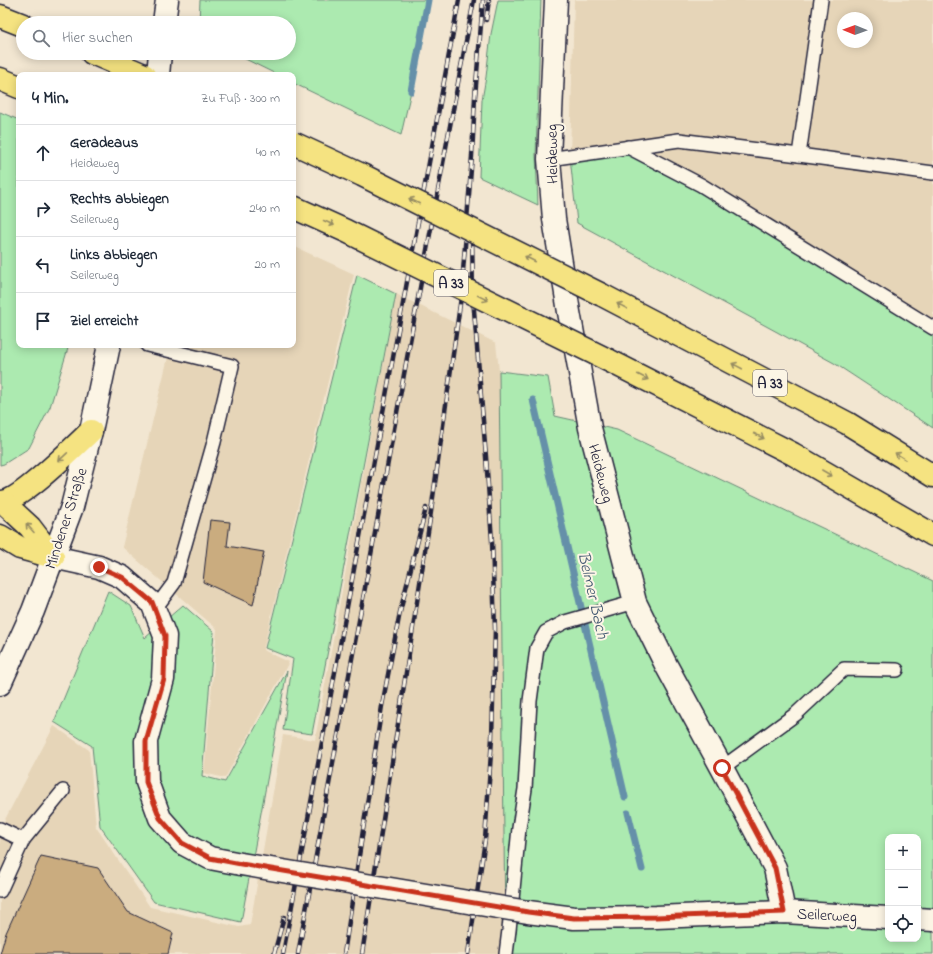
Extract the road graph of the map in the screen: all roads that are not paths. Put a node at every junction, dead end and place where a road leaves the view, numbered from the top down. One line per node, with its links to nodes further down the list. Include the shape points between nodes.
1 (166, 0): 5 (street)
2 (556, 0): 16 (street, Heideweg)
3 (821, 0): 15 (lane)
4 (0, 16): 6 (highway)
5 (165, 16)
6 (16, 22)
7 (108, 60): 9 (highway)
8 (159, 60): 10 (street)
9 (137, 72)
10 (158, 72)
11 (0, 79): 12 (highway)
12 (16, 86)
13 (296, 144): 23 (highway, A 33, one-way to 13, bridge, via 847,423 602,295)
14 (628, 147): 15 (lane, via 680,140); 16 (lane); 19 (lane, via 701,185)
15 (799, 155): 17 (lane)
16 (549, 159): 28 (street, Heideweg, via 554,219 590,428)
17 (933, 173)
18 (296, 208): 25 (highway, A 33, one-way to 25, bridge, via 608,360 793,454)
19 (933, 328)
20 (108, 348): 22 (street, Mindener Straße)
21 (159, 348): 29 (lane, via 232,366 214,442 174,583)
22 (91, 431): 24 (highway, one-way to 24, via 25,490); 27 (street, Mindener Straße, via 72,507)
23 (933, 476)
24 (2, 502): 27 (highway, one-way to 24, via 30,527)
25 (933, 535)
26 (0, 536): 27 (highway, via 20,548)
27 (53, 557): 29 (street, Seilerweg, via 99,567 122,577 152,602); 31 (street, Mindener Straße, via 33,611)
28 (635, 602): 32 (street, Heideweg); 41 (lane, via 565,622 546,632 537,648 530,701 525,789)
29 (154, 610): 37 (street, Seilerweg, bridge, via 165,636 164,679 146,741 146,782 160,818 182,843 210,858 574,918)
30 (897, 670): 32 (lane, via 844,669 796,714)
31 (0, 684)
32 (722, 768): 37 (street, Heideweg, via 775,868)
33 (63, 791): 35 (lane)
34 (0, 829): 35 (lane)
35 (22, 840): 36 (lane)
36 (0, 891)
37 (784, 912): 38 (street, Seilerweg)
38 (885, 918)
39 (921, 919): 40 (street)
40 (933, 920)
41 (506, 954)

